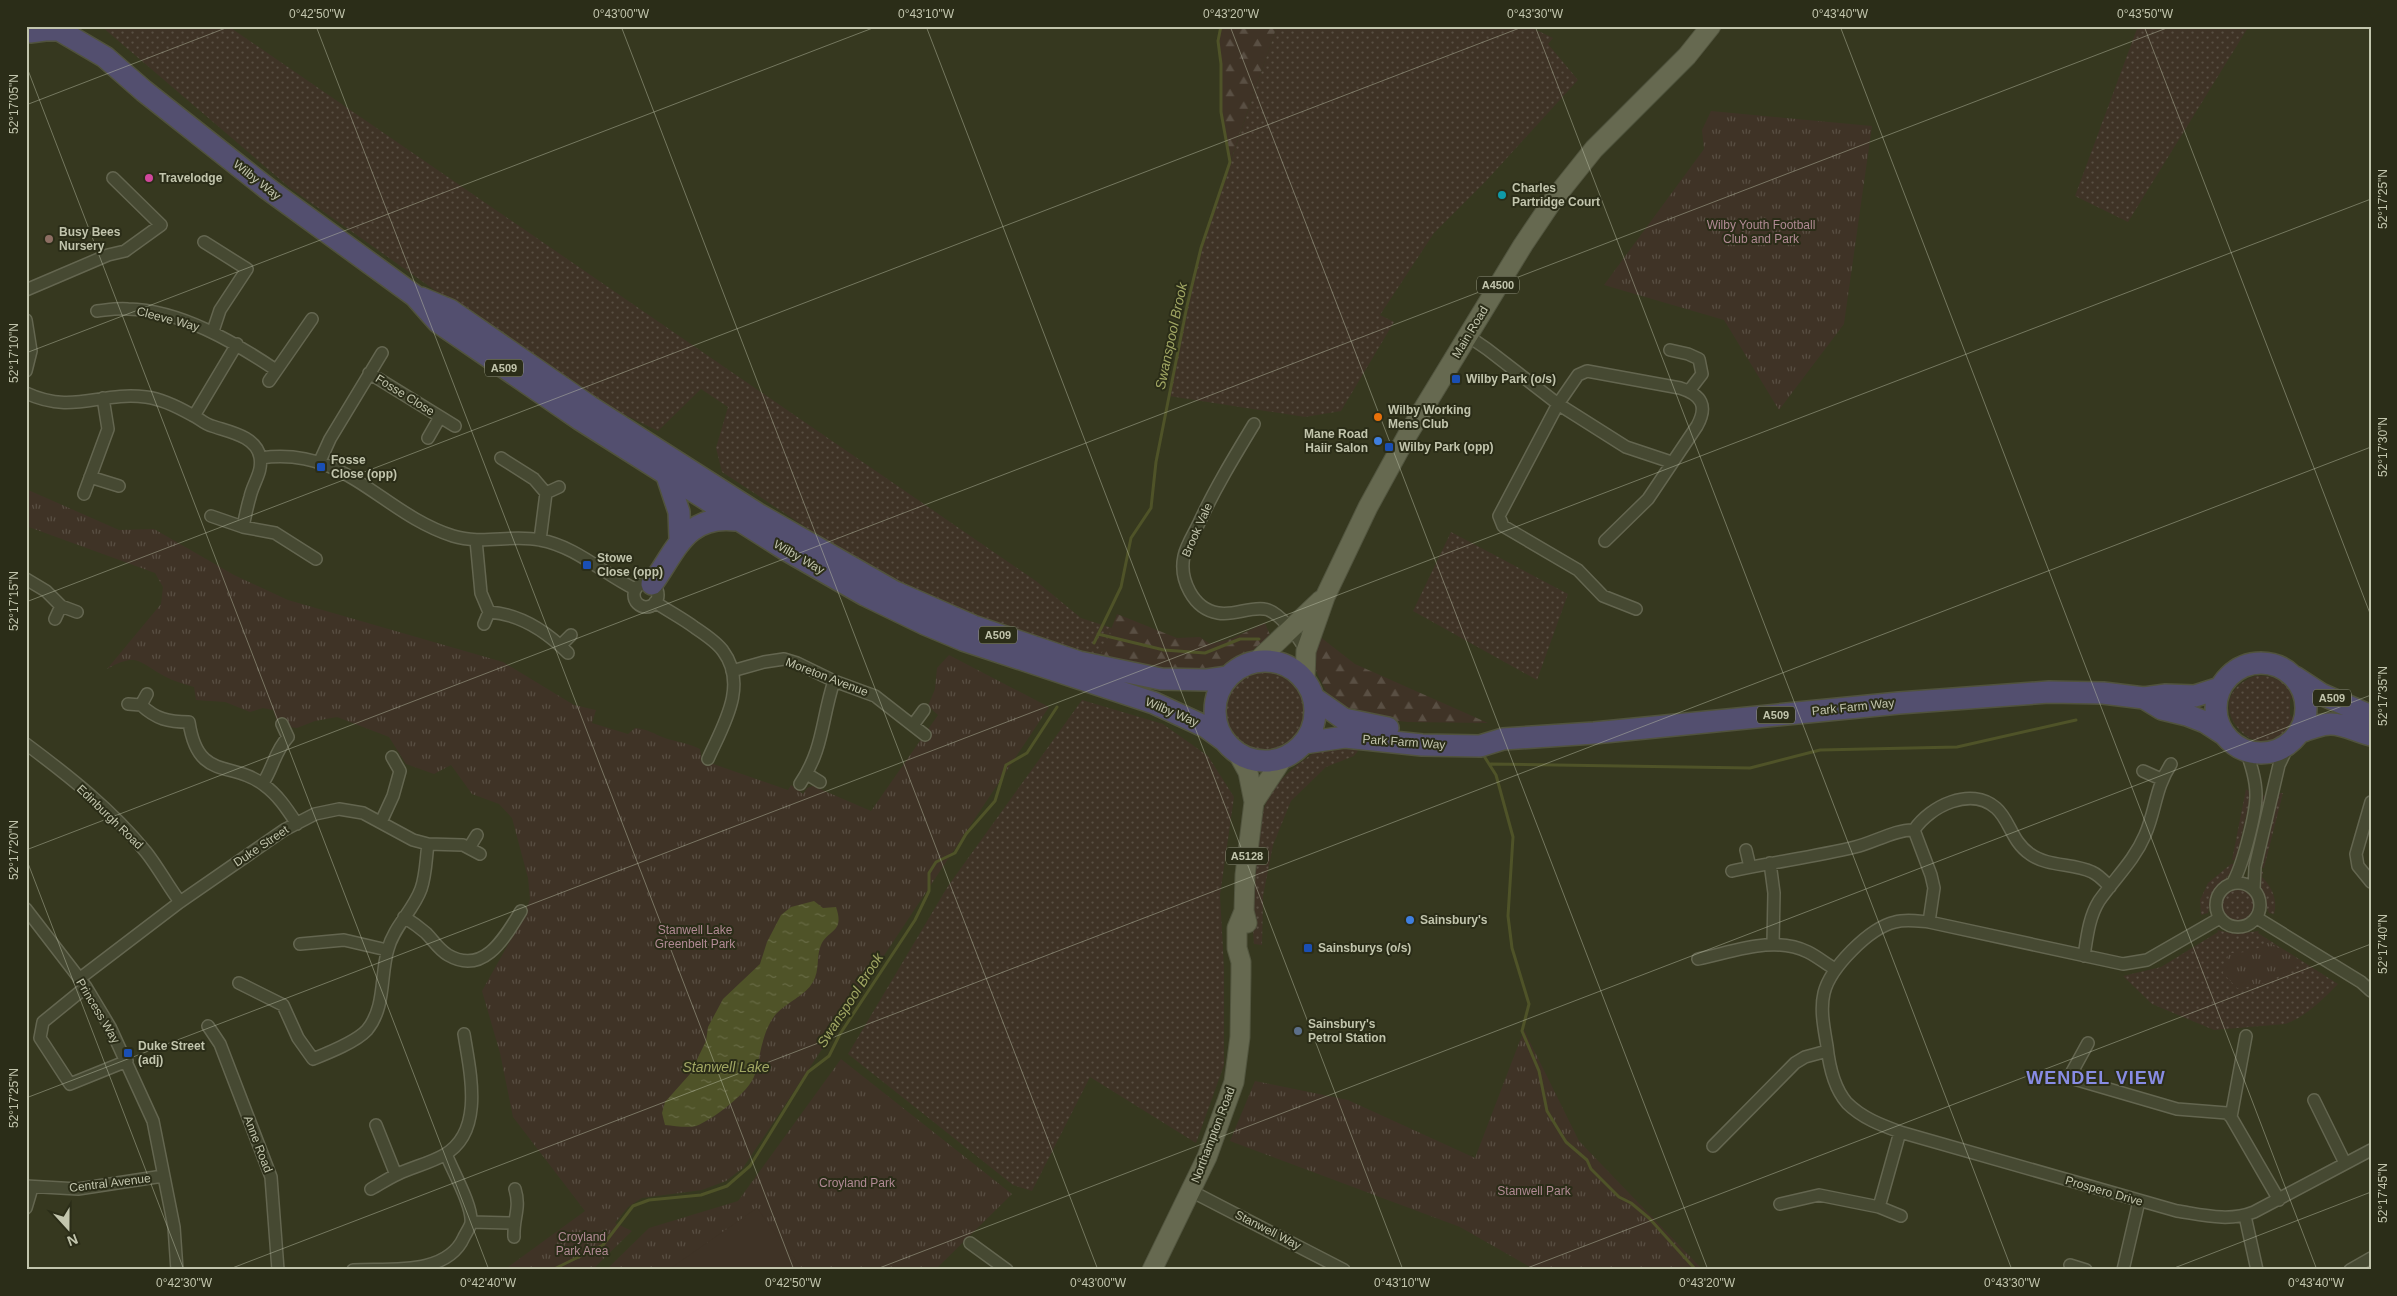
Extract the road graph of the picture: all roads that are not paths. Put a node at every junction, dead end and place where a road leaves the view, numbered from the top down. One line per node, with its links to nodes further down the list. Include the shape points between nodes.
1 (84, 26): 4 (highway, Wilby Way / A509)
2 (1711, 26): 13 (main road, Main Road / A4500, via 1687,56 1574,173 1523,244)
3 (30, 31): 4 (highway, Wilby Way / A509, via 58,30)
4 (105, 57): 8 (highway, Wilby Way / A509, via 268,190)
5 (113, 178): 7 (street, via 160,225 125,251 108,255)
6 (204, 242): 12 (street, via 247,269 220,310)
7 (26, 290)
8 (415, 296): 34 (highway, Wilby Way / A509, via 438,322); 62 (highway, Wilby Way / A509, via 450,310 712,486 894,592 974,626 1079,662 1161,679)
9 (97, 311): 12 (street, Cleeve Way, via 129,309 163,315)
10 (312, 319): 17 (street)
11 (26, 320): 18 (street, via 31,351)
12 (213, 331): 14 (street, Cleeve Way)
13 (1468, 336): 24 (street); 50 (main road, Main Road / A4500, via 1382,480)
14 (237, 344): 17 (street, Cleeve Way); 25 (street)
15 (1670, 350): 21 (street, via 1700,359 1702,374)
16 (382, 353): 19 (street, Fosse Close)
17 (276, 370): 20 (street)
18 (26, 371)
19 (369, 373): 26 (street, Fosse Close); 32 (street, Fosse Close)
20 (269, 381)
21 (1689, 391): 24 (street, via 1586,371 1578,375); 33 (street, via 1702,403 1703,415)
22 (26, 393): 23 (street, via 52,403 74,404)
23 (103, 398): 25 (street, via 148,397 170,403); 35 (street, via 108,430)
24 (1558, 404): 33 (street, via 1626,447); 52 (street, via 1520,472 1498,520 1578,570 1603,596)
25 (194, 416): 30 (street, via 206,425 243,436 257,447)
26 (440, 417): 28 (street, Fosse Close); 29 (street, Fosse Close)
27 (1254, 424): 57 (street, Brook Vale, via 1198,525 1186,551 1183,572 1192,594 1207,609 1227,614 1269,610)
28 (455, 426)
29 (428, 438)
30 (261, 458): 32 (street, via 293,456); 42 (street)
31 (502, 458): 38 (street, via 534,479)
32 (320, 461): 44 (street, via 354,478 431,527)
33 (1671, 462): 46 (street, via 1648,499)
34 (667, 476): 41 (highway, Wilby Way / A509); 43 (highway, via 679,512)
35 (90, 477): 36 (street); 39 (street)
36 (119, 486)
37 (559, 488): 38 (street)
38 (546, 493): 45 (street)
39 (84, 494)
40 (210, 516): 42 (street)
41 (736, 520): 43 (highway, via 706,521); 82 (highway, Wilby Way / A509, via 924,624 1154,703 1206,727)
42 (243, 527): 47 (street, via 274,533)
43 (680, 539): 49 (highway)
44 (476, 540): 45 (street); 54 (street, via 481,593)
45 (540, 540): 49 (street)
46 (1605, 541)
47 (316, 559)
48 (26, 579): 51 (street, via 46,591)
49 (647, 592): 61 (street, via 723,651)
50 (1325, 597): 57 (main road, Main Road / A4500); 59 (main road, Main Road / A4500)
51 (61, 606): 53 (street); 55 (street)
52 (1636, 609)
53 (76, 612)
54 (489, 612): 56 (street); 58 (street, via 504,613 529,623 552,636 564,649)
55 (54, 619)
56 (484, 624)
57 (1291, 630): 59 (street, Brook Vale); 60 (main road, Main Road / A4500)
58 (571, 635)
59 (1306, 651): 66 (main road, Main Road / A4500)
60 (1257, 661): 62 (highway); 66 (highway, via 1284,664)
61 (732, 671): 64 (street, Moreton Avenue, via 784,659); 86 (street, via 733,696 729,712)
62 (1228, 677): 82 (highway, via 1218,694 1215,714 1220,733)
63 (2295, 677): 65 (highway, via 2285,669 2261,662 2237,669); 72 (highway, A509, via 2321,694); 78 (highway, via 2306,699 2306,711)
64 (834, 681): 74 (street, Moreton Avenue, via 875,696); 89 (street, via 820,745)
65 (2220, 688): 68 (highway, Park Farm Way / A509, via 2195,696); 76 (highway, via 2216,712 2218,724)
66 (1310, 689): 79 (highway, Park Farm Way / A509, via 1344,719 1364,725 1482,734); 80 (highway, via 1316,708 1314,726)
67 (147, 694): 70 (street)
68 (2144, 698): 76 (highway, Park Farm Way / A509, via 2162,709 2205,722); 79 (highway, Park Farm Way / A509, via 2103,693 2014,694)
69 (128, 704): 70 (street)
70 (141, 705): 92 (street, via 152,716 163,720 188,717 191,736 208,762)
71 (924, 710): 74 (street)
72 (2371, 716)
73 (282, 724): 92 (street, via 293,736 274,756 272,771)
74 (913, 725): 75 (street, Moreton Avenue)
75 (925, 735)
76 (2225, 735): 83 (highway)
77 (2371, 735): 78 (highway, A509, via 2341,724 2328,724)
78 (2294, 738): 83 (highway, via 2269,752); 110 (street, via 2279,765 2255,867)
79 (1503, 739): 80 (highway, Park Farm Way / A509, via 1480,746 1422,745 1345,737)
80 (1304, 743): 85 (highway)
81 (26, 744): 111 (street, Edinburgh Road, via 109,812 146,852)
82 (1231, 747): 85 (highway, via 1246,758 1265,762); 94 (main road, Northampton Road / A5128, via 1248,772)
83 (2246, 750): 108 (street, via 2256,796 2240,871)
84 (392, 757): 96 (street, via 405,769)
85 (1284, 758): 94 (main road, Northampton Road / A5128)
86 (708, 759)
87 (2171, 764): 90 (street)
88 (2143, 771): 90 (street)
89 (807, 774): 91 (street); 93 (street)
90 (2161, 779): 109 (street, via 2146,833 2134,858)
91 (820, 782)
92 (263, 783): 97 (street)
93 (800, 784)
94 (1254, 802): 146 (main road, Northampton Road / A5128, via 1244,911 1237,928 1241,962 1240,1038 1234,1082)
95 (2371, 802): 107 (street, via 2356,854 2358,866)
96 (381, 822): 97 (street, Duke Street, via 363,813 339,809 315,814); 100 (street, Duke Street, via 400,835)
97 (297, 824): 111 (street, Duke Street)
98 (1914, 830): 104 (street, via 1901,831 1852,848); 109 (street, via 1919,822 1954,800 1986,801 1997,809 2010,832 2031,855 2093,872); 117 (street, via 1934,888)
99 (477, 835): 101 (street)
100 (428, 844): 101 (street, Duke Street); 114 (street, via 421,889)
101 (469, 848): 103 (street, Duke Street)
102 (1746, 850): 105 (street)
103 (480, 854)
104 (1770, 863): 105 (street); 119 (street, via 1774,893)
105 (1750, 867): 106 (street)
106 (1732, 870)
107 (2371, 882)
108 (2232, 884): 110 (street, via 2247,885); 115 (street, via 2219,895 2216,907)
109 (2110, 887): 121 (street, via 2093,913)
110 (2254, 890): 116 (street, via 2260,903)
111 (180, 902): 124 (street, Duke Street)
112 (520, 912): 114 (street, via 503,940 478,960 461,960 447,955)
113 (28, 916): 124 (street, Princess Way)
114 (404, 917): 120 (street)
115 (2220, 918): 116 (street, via 2228,925 2238,927 2249,925); 121 (street, via 2142,962 2124,964)
116 (2257, 918): 126 (street)
117 (1929, 922): 121 (street); 123 (street, via 1907,920 1882,927)
118 (300, 944): 120 (street, via 344,940)
119 (1773, 944): 122 (street); 123 (street, via 1808,952)
120 (387, 950): 125 (street, via 382,992 366,1030 337,1049 313,1059 298,1038 283,1004)
121 (2084, 956)
122 (1698, 959)
123 (1835, 969): 131 (street, via 1823,995)
124 (82, 983): 132 (street, Princess Way); 132 (street, Duke Street, via 43,1022 40,1038 70,1084)
125 (239, 983)
126 (2371, 991)
127 (208, 1026): 163 (street, Anne Road, via 220,1044 271,1177)
128 (464, 1034): 139 (street, via 472,1107 466,1134)
129 (2246, 1036): 134 (street)
130 (2088, 1043): 134 (street, via 2072,1072 2074,1079 2177,1108 2219,1111)
131 (1827, 1051): 136 (street, Prospero Drive, via 1840,1092 1847,1103 1863,1116); 137 (street, via 1795,1063)
132 (127, 1061): 142 (street, Princess Way, via 153,1121)
133 (2314, 1100): 140 (street)
134 (2231, 1117): 148 (street)
135 (376, 1125): 141 (street)
136 (1900, 1132): 147 (street, Prospero Drive); 150 (street)
137 (1713, 1146)
138 (2371, 1150): 140 (street, Prospero Drive)
139 (446, 1154): 141 (street); 154 (street)
140 (2345, 1163): 148 (street, Prospero Drive)
141 (396, 1175): 145 (street)
142 (163, 1176): 143 (street, Central Avenue, via 78,1189); 162 (street, Princess Way, via 174,1227)
143 (29, 1187): 151 (street)
144 (515, 1189): 155 (street, via 519,1201)
145 (371, 1190)
146 (1191, 1192): 161 (street, Stanwell Way); 166 (main road, Northampton Road / A5128)
147 (2139, 1200): 153 (street, Prospero Drive, via 2177,1211); 169 (street)
148 (2280, 1200): 153 (street, Prospero Drive)
149 (1780, 1204): 150 (street, via 1819,1195)
150 (1879, 1207): 152 (street)
151 (26, 1208)
152 (1902, 1216)
153 (2245, 1216): 170 (street)
154 (471, 1222): 155 (street); 160 (street, via 462,1243)
155 (513, 1223): 156 (street)
156 (514, 1237)
157 (970, 1243): 165 (street)
158 (2371, 1258): 171 (street)
159 (2070, 1265): 168 (street)
160 (441, 1266): 164 (street)
161 (1326, 1266): 167 (street, Stanwell Way)
162 (177, 1270)
163 (278, 1270)
164 (353, 1270)
165 (1007, 1270)
166 (1152, 1270)
167 (1344, 1270)
168 (2086, 1270)
169 (2123, 1270)
170 (2257, 1270)
171 (2350, 1270)

